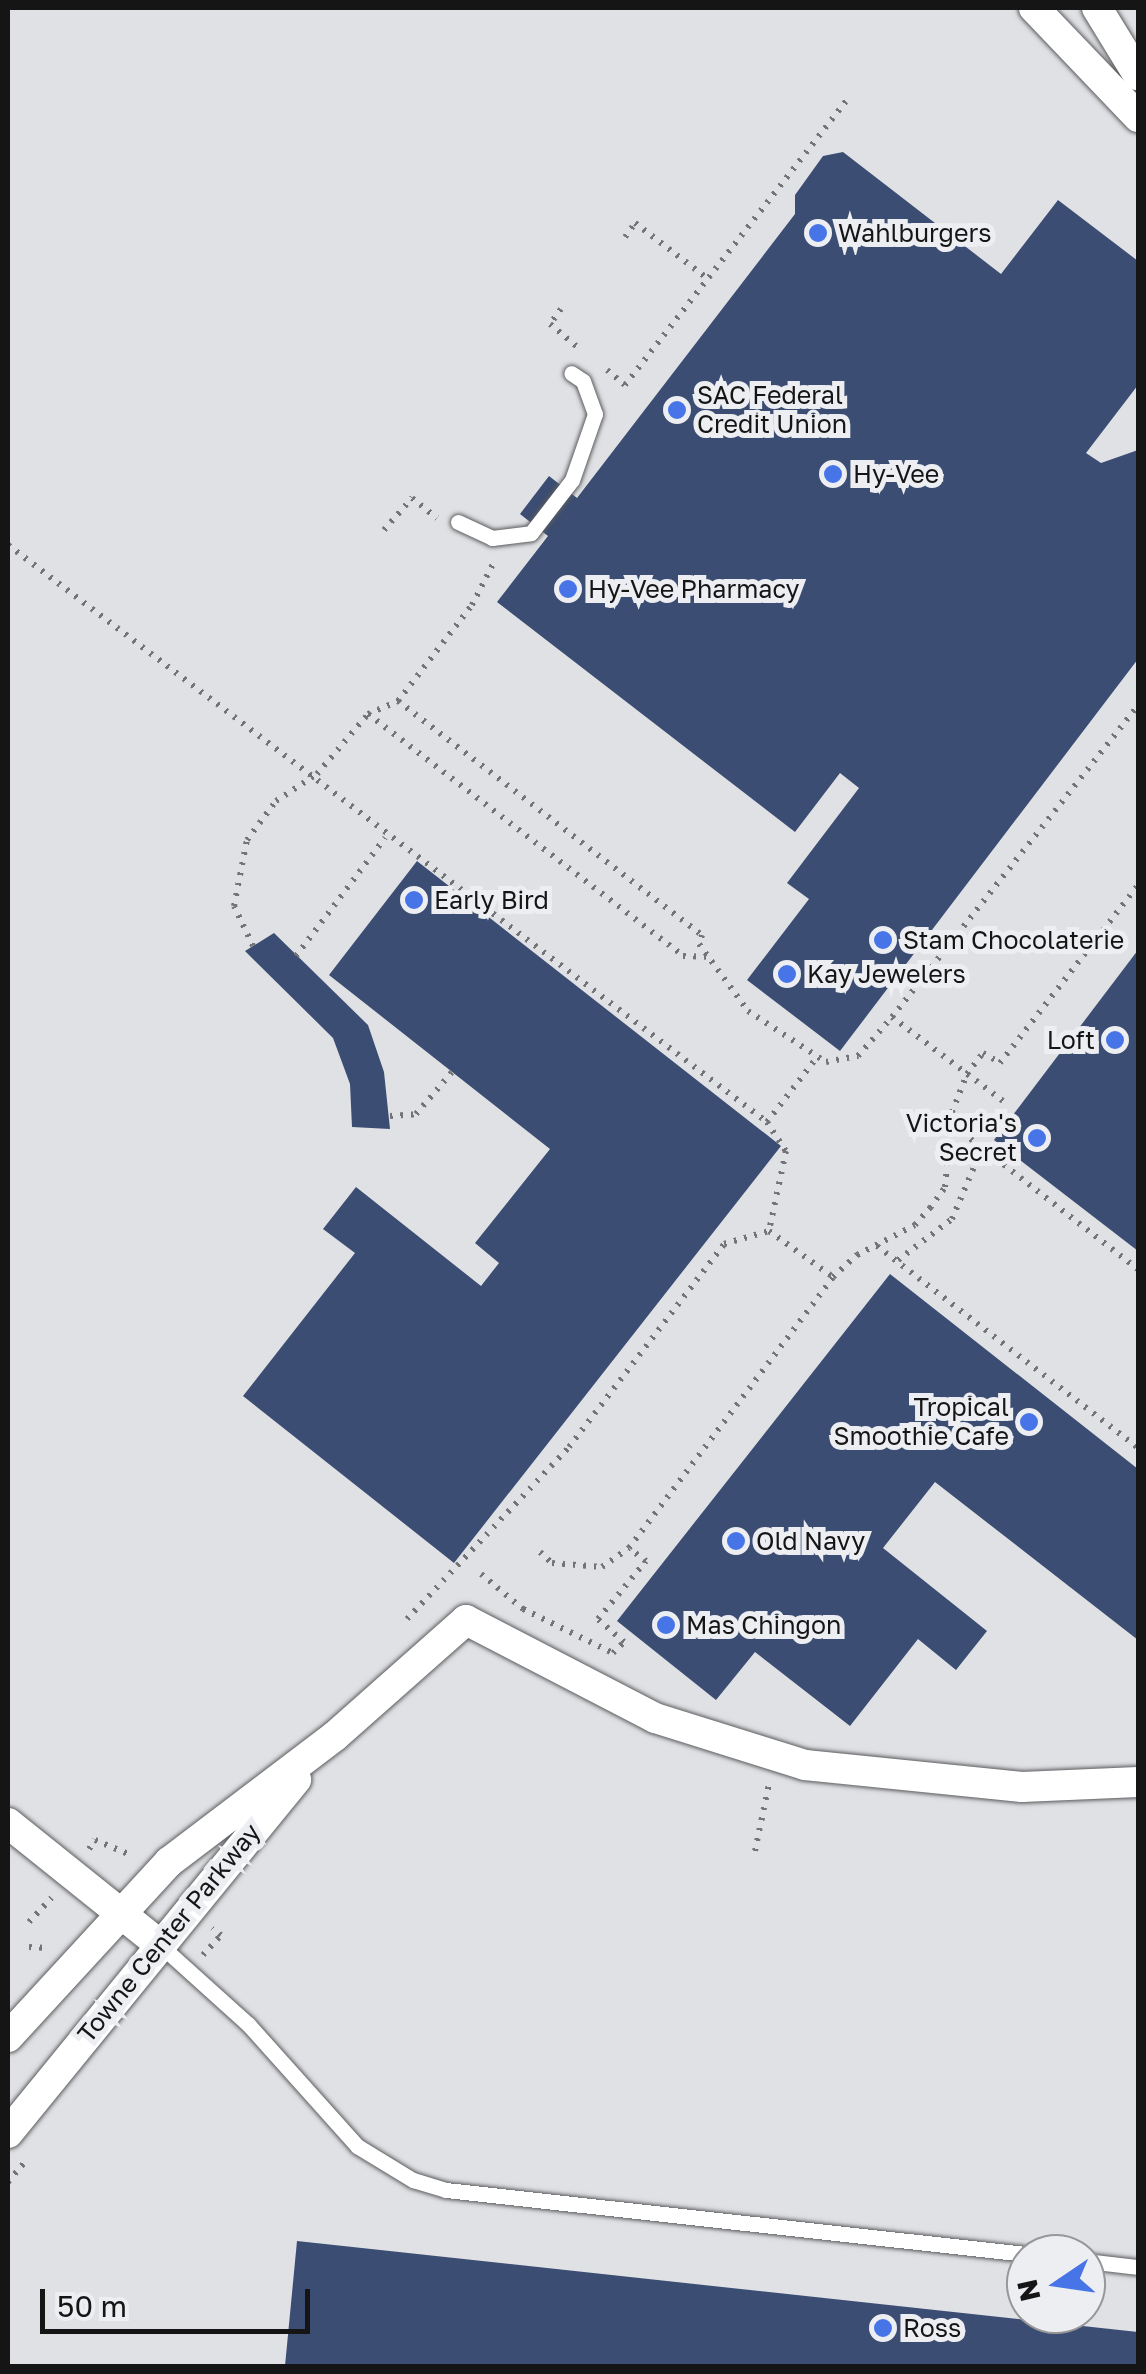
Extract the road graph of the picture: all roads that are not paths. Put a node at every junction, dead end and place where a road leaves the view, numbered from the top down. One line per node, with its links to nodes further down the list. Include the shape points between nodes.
1 (1034, 8): 4 (street)
2 (1096, 8): 3 (street)
3 (1138, 75)
4 (1138, 117)
5 (571, 373): 6 (lane, via 584,381 595,414 572,480 532,533 492,538)
6 (458, 522)
7 (334, 1736): 8 (street, Towne Center Parkway, via 466,1620 624,1704 774,1758 860,1774 1022,1788); 10 (street, Towne Center Parkway, via 229,1814); 11 (street, Towne Center Parkway)
8 (1138, 1782)
9 (8, 1824): 10 (street)
10 (118, 1911): 11 (street); 12 (street, Towne Center Parkway)
11 (159, 1944): 13 (street, Towne Center Parkway); 14 (lane, via 248,2024 357,2146 413,2180 456,2192)
12 (8, 2037)
13 (8, 2133)
14 (1006, 2252)
15 (1106, 2263): 16 (lane)
16 (1138, 2267)

